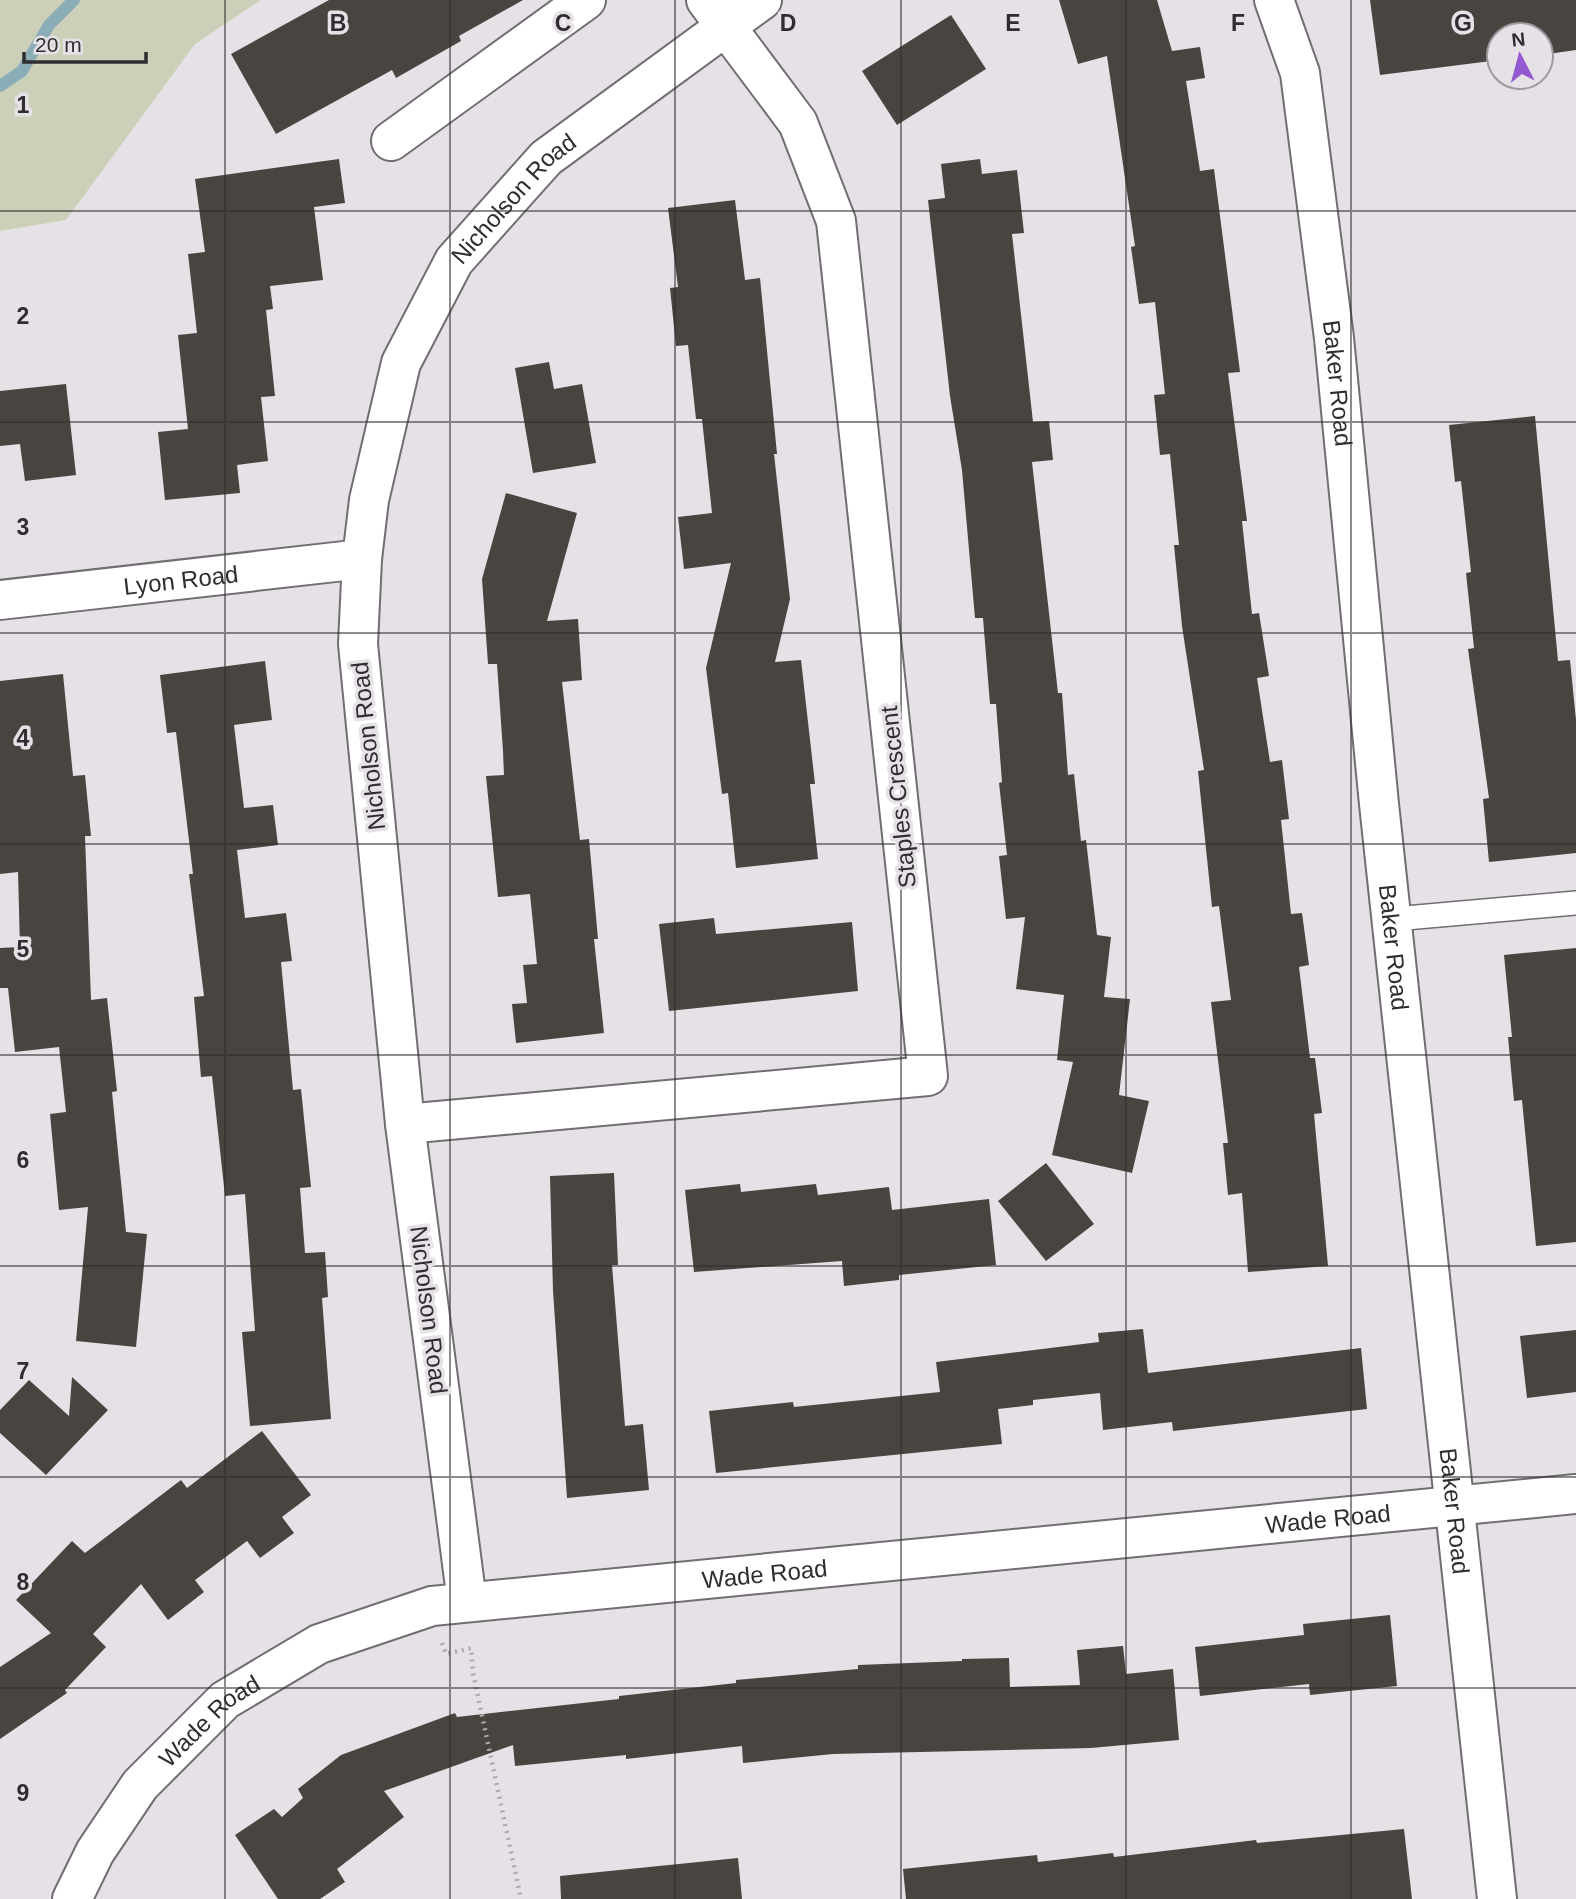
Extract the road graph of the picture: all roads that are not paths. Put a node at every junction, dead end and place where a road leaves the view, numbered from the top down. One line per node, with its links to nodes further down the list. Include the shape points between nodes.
1 (586, 0): 5 (street)
2 (762, 0): 4 (street, Nicholson Road)
3 (1274, 0): 9 (street, Baker Road, via 1300,74 1334,338)
4 (715, 14): 6 (street, Nicholson Road, via 546,158 454,261 401,363 369,500); 10 (street, Staples Crescent, via 798,123 836,221 928,1076)
5 (391, 141)
6 (362, 559): 7 (street, Lyon Road); 10 (street, Nicholson Road, via 358,644)
7 (0, 600)
8 (1576, 903): 9 (lane)
9 (1394, 919): 12 (street, Baker Road)
10 (405, 1124): 13 (street, Nicholson Road)
11 (1576, 1494): 12 (street, Wade Road)
12 (1456, 1504): 13 (street, Wade Road); 15 (street, Baker Road)
13 (467, 1602): 14 (street, Wade Road, via 432,1606 318,1644 225,1700 140,1785 95,1852)
14 (72, 1899)
15 (1497, 1899)

